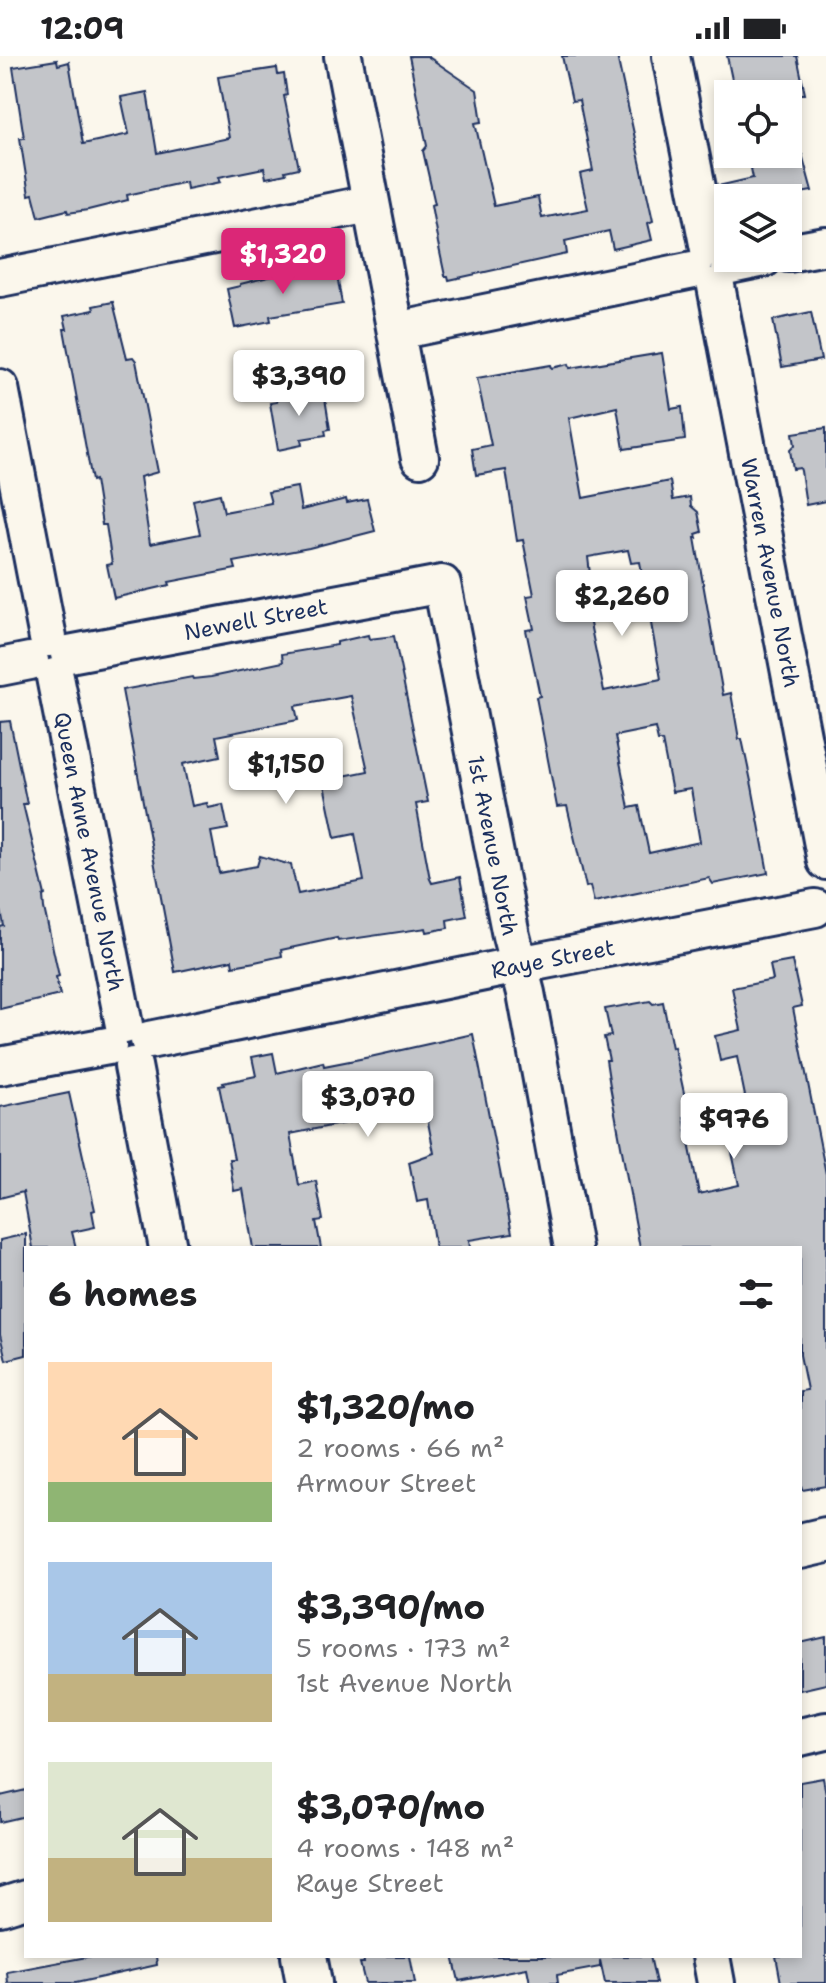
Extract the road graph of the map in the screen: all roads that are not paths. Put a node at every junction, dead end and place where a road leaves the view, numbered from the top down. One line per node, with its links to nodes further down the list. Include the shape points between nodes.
1 (343, 56): 3 (street)
2 (671, 56): 4 (street, Warren Avenue North)
3 (369, 204): 9 (street); 10 (street)
4 (714, 233)
5 (826, 246): 6 (street)
6 (802, 250)
7 (714, 268): 10 (street)
8 (723, 272): 15 (street, Warren Avenue North)
9 (0, 278)
10 (397, 331): 12 (street)
11 (0, 388): 14 (street, Queen Anne Avenue North)
12 (420, 458)
13 (442, 584): 14 (street, Newell Street); 17 (street, 1st Avenue North)
14 (40, 659): 18 (street, Queen Anne Avenue North)
15 (826, 861)
16 (822, 906): 17 (street, Raye Street)
17 (519, 965): 18 (street, Raye Street); 21 (street, 1st Avenue North)
18 (128, 1044): 19 (street, Raye Street); 20 (street, Queen Anne Avenue North)
19 (0, 1066)
20 (168, 1246)
21 (573, 1246)
22 (826, 1540): 23 (main road)
23 (802, 1546)
24 (826, 1731): 25 (street)
25 (802, 1737)
26 (24, 1880): 27 (street)
27 (0, 1885)
28 (24, 1900): 29 (street)
29 (0, 1907)
30 (304, 1958): 32 (main road)
31 (711, 1958): 33 (street)
32 (309, 1983)
33 (716, 1983)

